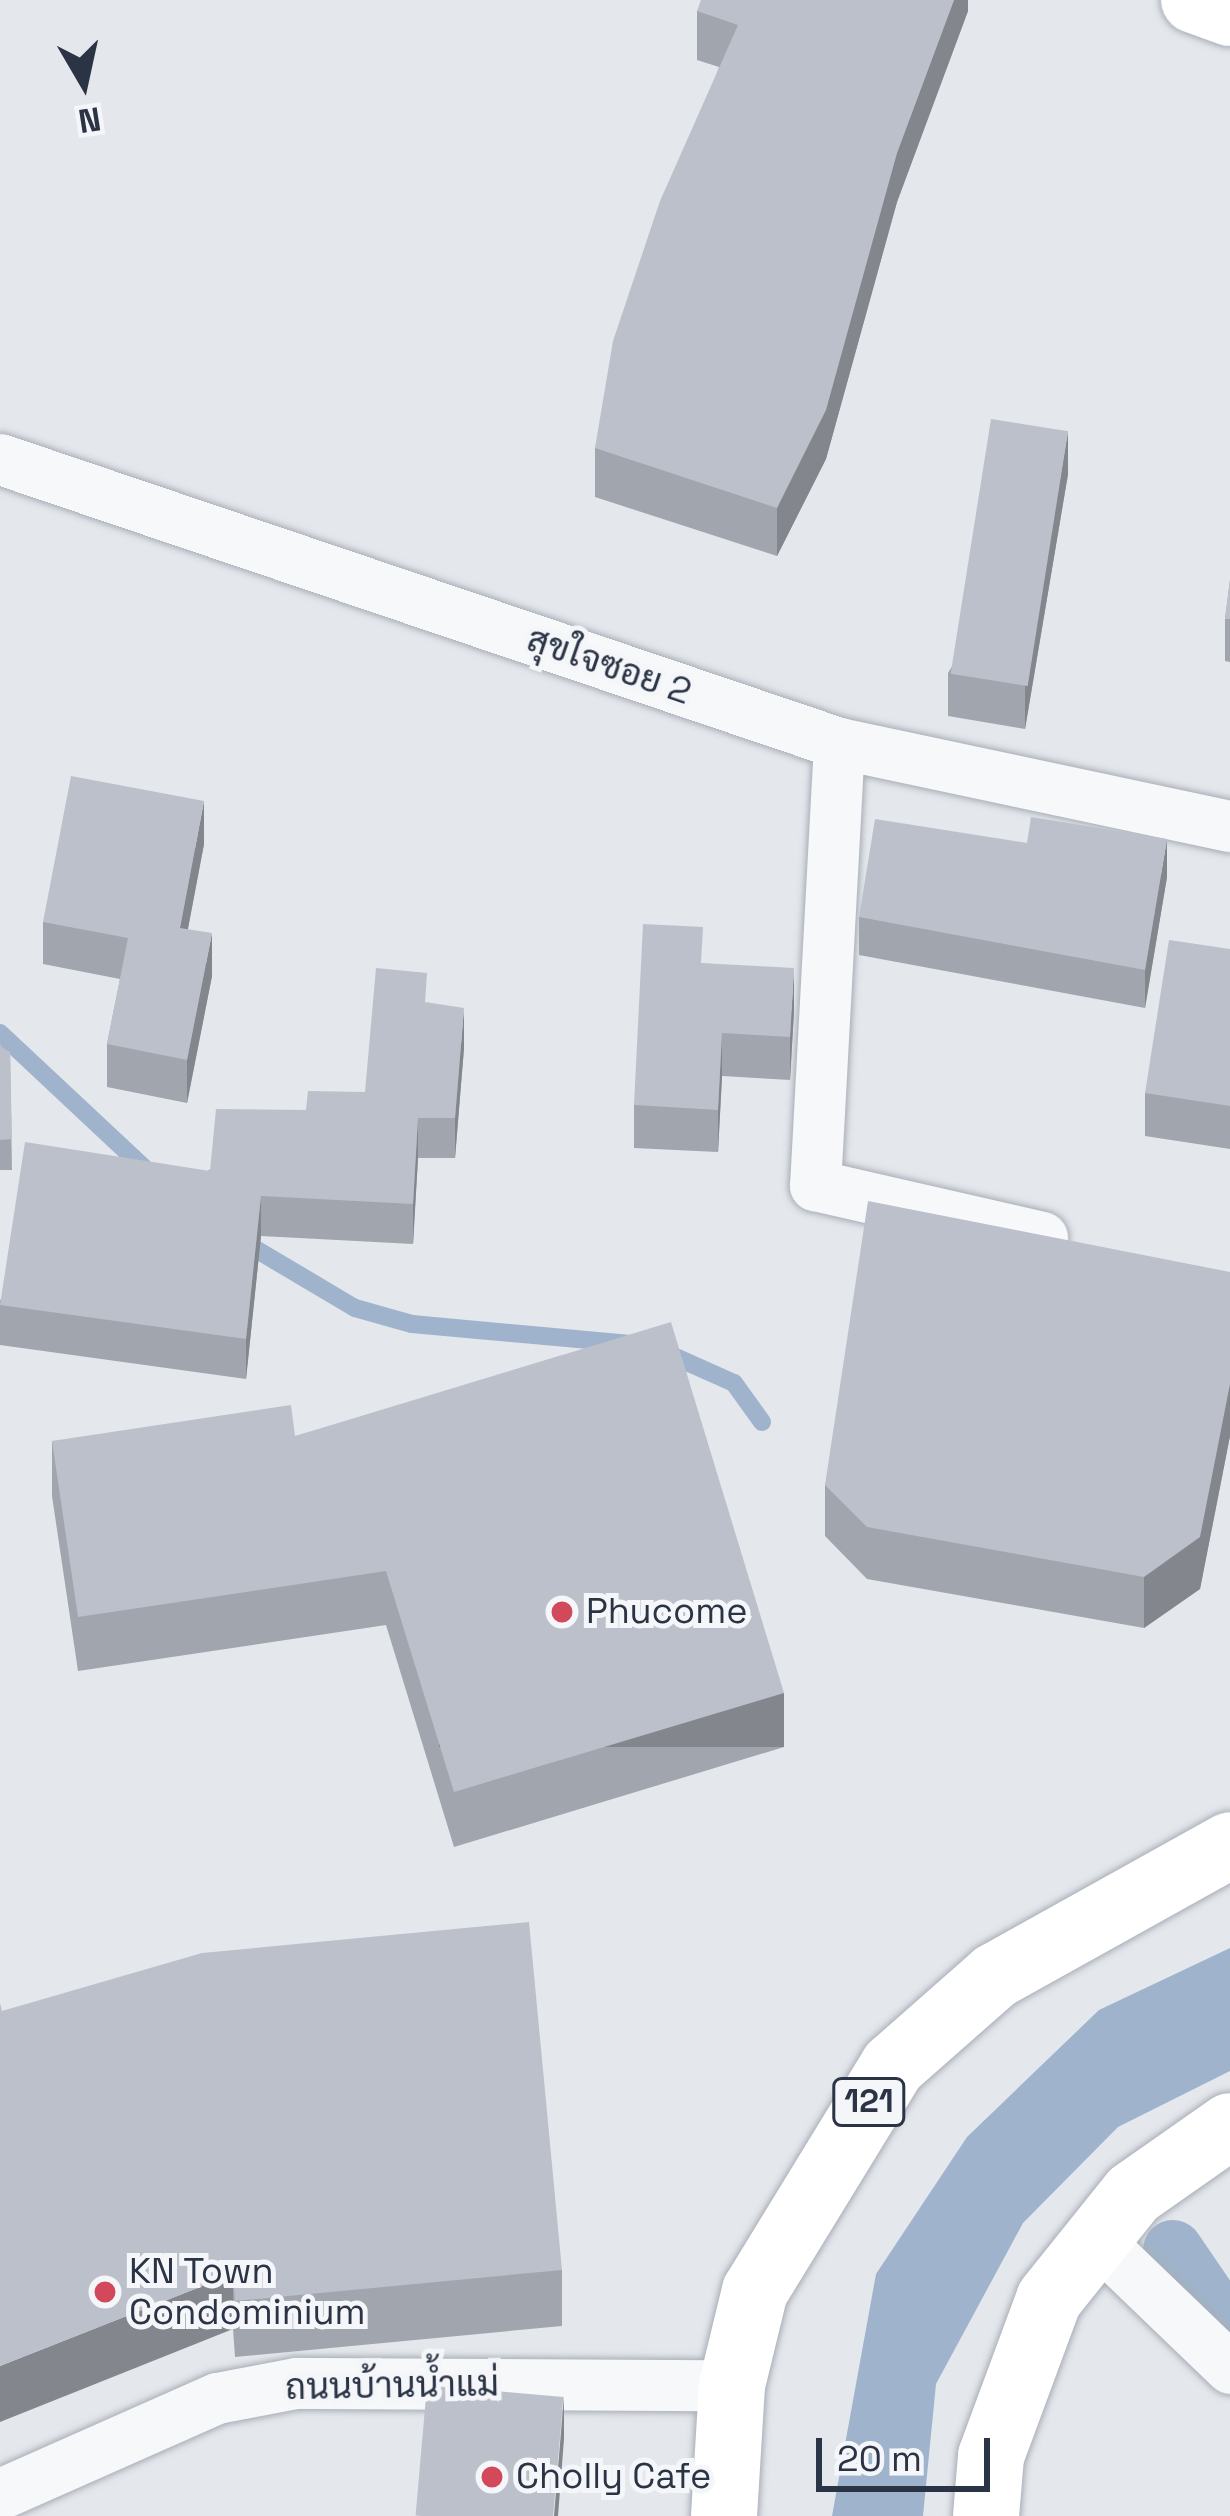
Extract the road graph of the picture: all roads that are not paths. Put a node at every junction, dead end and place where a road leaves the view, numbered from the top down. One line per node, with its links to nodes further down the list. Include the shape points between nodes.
1 (1194, 0): 2 (main road)
2 (1230, 14)
3 (0, 459): 4 (street, สุขใจซอย 2)
4 (839, 743): 5 (street, สุขใจซอย 2); 6 (street, via 815,1185)
5 (1230, 826)
6 (1092, 1249)
7 (1230, 1845): 11 (main road, 121, via 995,1976 893,2066 754,2290)
8 (1230, 2126): 9 (main road)
9 (1094, 2237): 10 (street); 14 (main road, via 1016,2372)
10 (1230, 2368)
11 (732, 2386): 12 (street, ถนนบ้านน้ำแม่, via 296,2383 217,2398); 13 (main road, 121)
12 (0, 2494)
13 (724, 2516)
14 (986, 2516)

